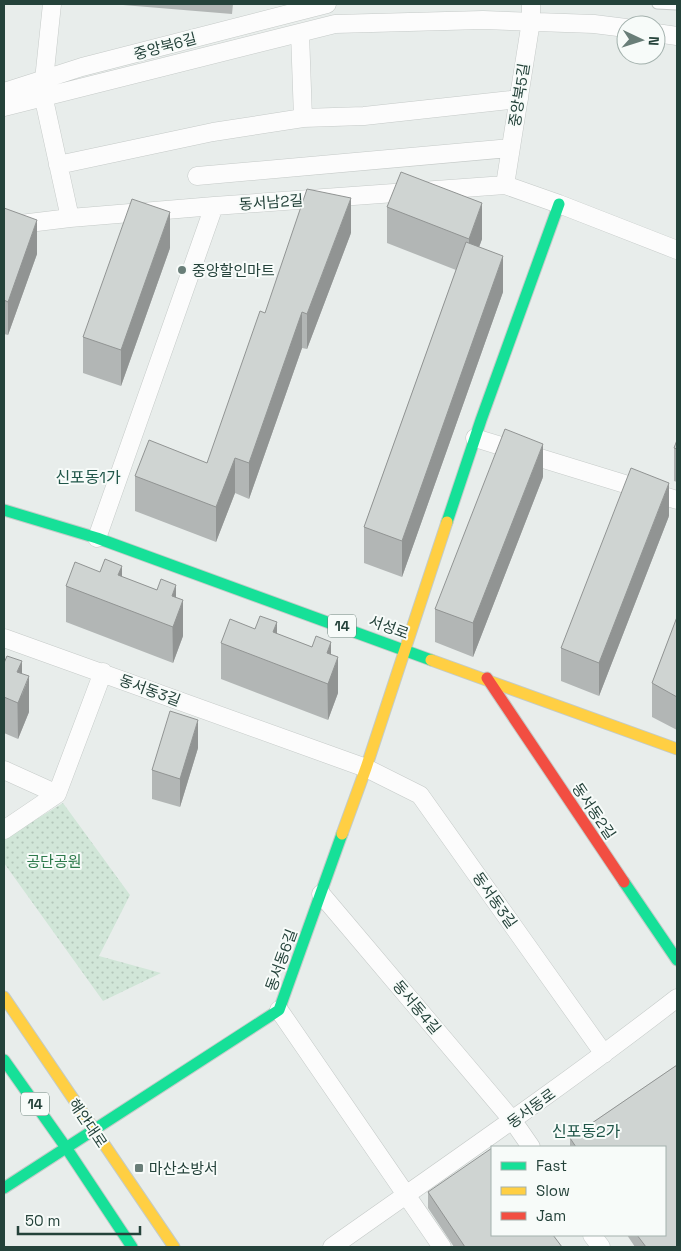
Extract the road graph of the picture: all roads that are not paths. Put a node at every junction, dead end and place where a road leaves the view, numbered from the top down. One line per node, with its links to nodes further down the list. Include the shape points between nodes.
1 (52, 4): 9 (street)
2 (321, 4): 9 (street, 중앙북6길, via 82,67)
3 (531, 4): 6 (street, 중앙북5길)
4 (657, 4): 5 (lane)
5 (677, 5)
6 (531, 21): 7 (street); 8 (street, via 334,24); 11 (street, 중앙북5길)
7 (616, 27)
8 (300, 33): 9 (street); 13 (street)
9 (44, 88): 10 (street, 중앙북6길); 12 (street); 15 (street)
10 (4, 92)
11 (519, 99): 13 (street, via 364,116); 14 (street, 중앙북5길)
12 (4, 107)
13 (303, 118): 15 (street, via 213,132)
14 (511, 148): 16 (street); 17 (street, 중앙북5길)
15 (58, 165): 20 (street)
16 (198, 176)
17 (505, 185): 18 (street, 동서남2길); 19 (street, 동서남2길)
18 (559, 204): 22 (street, 동서남2길); 23 (main road, 동서동6길)
19 (214, 206): 20 (street, 동서남2길); 26 (street)
20 (70, 218): 21 (street, 동서남2길)
21 (4, 226)
22 (677, 250)
23 (475, 438): 24 (street); 28 (main road, 동서동6길)
24 (677, 500)
25 (4, 510): 26 (main road, 서성로 / 14)
26 (97, 538): 28 (main road, 서성로 / 14)
27 (4, 638): 29 (street, 동서동3길)
28 (405, 649): 30 (main road, 서성로 / 14); 32 (main road, 동서동6길)
29 (103, 672): 32 (street, 동서동3길); 34 (street)
30 (487, 678): 31 (main road, 서성로 / 14); 37 (main road, 동서동2길)
31 (677, 749)
32 (366, 768): 36 (main road, 동서동6길); 41 (street, 동서동3길, via 420,795)
33 (4, 770): 34 (street)
34 (57, 794): 35 (street)
35 (4, 830)
36 (321, 894): 40 (main road, 동서동6길); 43 (street, 동서동4길)
37 (677, 960)
38 (4, 997): 44 (main road, 해안대로)
39 (677, 998): 41 (street, 동서동로)
40 (279, 1010): 44 (main road, 동서동6길); 48 (street)
41 (604, 1054): 43 (street, 동서동로)
42 (4, 1060): 46 (main road, 14)
43 (512, 1121): 45 (street, 동서동4길); 48 (street, 동서동로)
44 (94, 1132): 46 (main road, 동서동6길); 51 (main road, 해안대로)
45 (530, 1146)
46 (67, 1149): 47 (main road, 동서동6길); 50 (main road)
47 (4, 1188)
48 (406, 1195): 52 (street, 동서동로); 53 (street)
49 (593, 1236): 54 (street)
50 (132, 1247)
51 (174, 1247)
52 (332, 1247)
53 (442, 1247)
54 (601, 1247)

